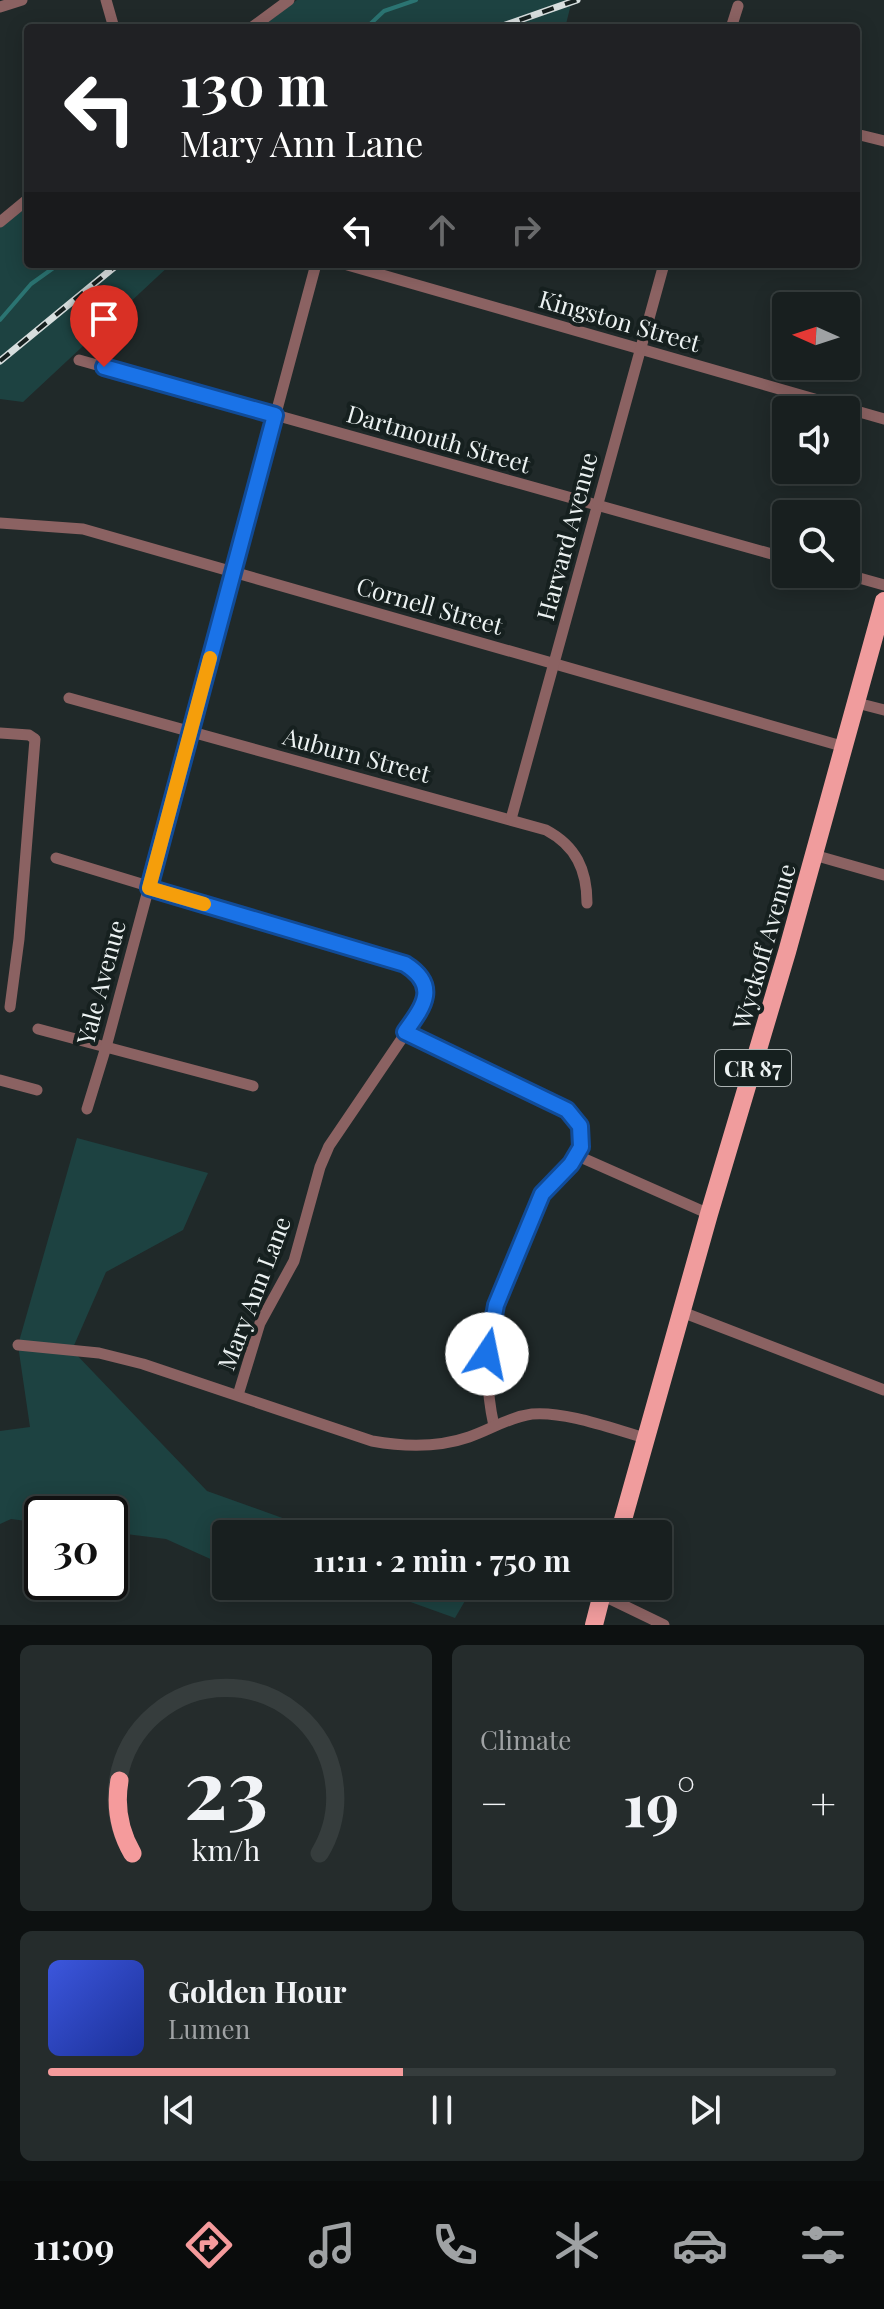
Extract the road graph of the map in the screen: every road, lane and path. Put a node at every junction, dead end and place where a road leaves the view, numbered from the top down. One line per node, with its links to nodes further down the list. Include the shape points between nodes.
1 (22, 0): 5 (street)
2 (106, 0): 6 (street)
3 (289, 0): 7 (street)
4 (738, 6): 8 (street)
5 (0, 7)
6 (113, 24)
7 (256, 24)
8 (732, 24)
9 (860, 135): 10 (street)
10 (884, 141)
11 (24, 202): 12 (street)
12 (0, 222)
13 (315, 268): 18 (street, Yale Avenue)
14 (358, 268): 16 (street, Kingston Street)
15 (663, 268): 16 (street, Harvard Avenue)
16 (641, 349): 19 (street, Kingston Street); 20 (street, Harvard Avenue)
17 (79, 360): 18 (street, Dartmouth Street)
18 (275, 415): 20 (street, Dartmouth Street); 23 (street, Yale Avenue)
19 (884, 419)
20 (597, 505): 22 (street, Dartmouth Street); 27 (street, Harvard Avenue)
21 (0, 523): 23 (street, Cornell Street, via 83,529)
22 (772, 554)
23 (233, 572): 27 (street, Cornell Street); 31 (street, Yale Avenue)
24 (860, 578): 25 (street)
25 (884, 585)
26 (884, 601): 29 (main road, Wyckoff Avenue / CR 87)
27 (554, 664): 33 (street, Cornell Street); 34 (street, Harvard Avenue)
28 (69, 698): 31 (street, Auburn Street)
29 (857, 703): 30 (street); 33 (main road, Wyckoff Avenue / CR 87)
30 (884, 710)
31 (191, 731): 34 (street, Auburn Street); 38 (street, Yale Avenue)
32 (0, 733): 40 (street, via 35,739)
33 (845, 747): 35 (main road, Wyckoff Avenue / CR 87)
34 (511, 819): 39 (street, Auburn Street, via 546,830 570,847 584,871)
35 (814, 855): 37 (street); 49 (main road, Wyckoff Avenue / CR 87)
36 (56, 858): 38 (street)
37 (884, 875)
38 (149, 888): 42 (street, Mary Ann Lane, via 405,964 421,978 426,997); 43 (street, Yale Avenue)
39 (587, 903)
40 (10, 1007)
41 (38, 1029): 43 (street)
42 (405, 1032): 48 (street, via 567,1110 580,1126); 53 (street, Mary Ann Lane, via 329,1146 294,1261 260,1323)
43 (106, 1047): 45 (street); 47 (street, Yale Avenue)
44 (0, 1080): 46 (street)
45 (253, 1086)
46 (37, 1090)
47 (87, 1109)
48 (578, 1156): 49 (street); 54 (street, via 542,1194 496,1305 486,1379)
49 (709, 1214): 50 (main road, Wyckoff Avenue / CR 87)
50 (682, 1312): 52 (street); 55 (main road, Wyckoff Avenue / CR 87)
51 (18, 1345): 53 (street, via 99,1353)
52 (884, 1390)
53 (238, 1395): 54 (street, via 398,1446 448,1443)
54 (494, 1426): 55 (street, via 548,1413)
55 (646, 1438): 56 (main road, Wyckoff Avenue / CR 87)
56 (623, 1520)
57 (601, 1600): 59 (main road)
58 (619, 1600): 60 (street)
59 (594, 1625)
60 (664, 1625)

